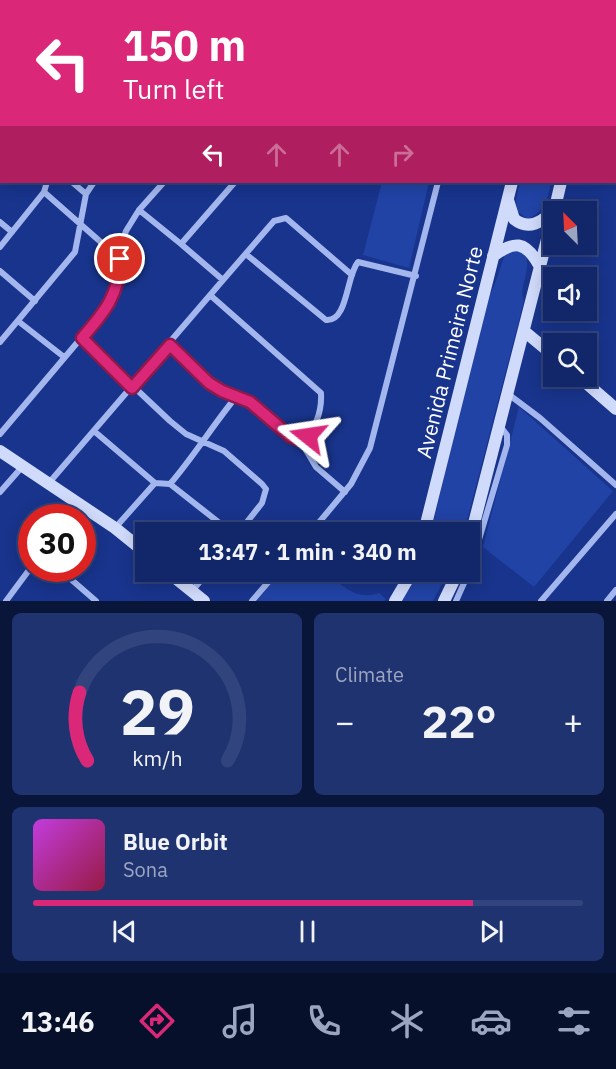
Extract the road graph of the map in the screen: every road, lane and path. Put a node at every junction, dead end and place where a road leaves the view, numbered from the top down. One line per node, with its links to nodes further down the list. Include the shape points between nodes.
1 (47, 183): 9 (street)
2 (73, 183): 10 (street)
3 (93, 183): 10 (street)
4 (163, 183): 13 (street)
5 (234, 183): 18 (street)
6 (438, 183): 27 (street)
7 (512, 183): 11 (main road, Avenida Primeira Norte)
8 (561, 183): 12 (main road)
9 (44, 192): 16 (street); 17 (street)
10 (86, 194): 16 (street)
11 (508, 199): 14 (main road, via 514,219 525,225); 22 (main road, Avenida Primeira Norte)
12 (556, 201)
13 (139, 210): 18 (street); 23 (street, via 126,231)
14 (543, 219)
15 (0, 222): 17 (street)
16 (81, 226): 23 (street); 30 (street, via 75,252)
17 (12, 232): 19 (street)
18 (181, 244): 28 (street)
19 (0, 247)
20 (543, 248): 24 (main road)
21 (247, 255): 26 (street, via 274,221 286,218); 26 (street, via 331,321 339,315); 28 (street)
22 (493, 256): 24 (main road, via 506,247 522,246); 62 (main road, Avenida Primeira Norte)
23 (120, 259): 33 (street, via 120,276 109,305)
24 (538, 265): 32 (main road)
25 (0, 271): 30 (street)
26 (352, 275): 27 (street, via 355,265 362,262)
27 (416, 276): 55 (street, via 370,448)
28 (223, 280): 29 (street)
29 (210, 296): 35 (street); 46 (street, via 321,393 312,432)
30 (34, 301): 31 (street)
31 (18, 321): 34 (street); 37 (street)
32 (524, 331): 36 (main road); 40 (main road)
33 (82, 338): 37 (street); 39 (street)
34 (0, 342)
35 (170, 345): 39 (street); 41 (street, via 209,383)
36 (543, 347)
37 (64, 357): 45 (street)
38 (591, 387): 42 (main road)
39 (132, 388): 44 (street); 47 (street, via 186,434)
40 (508, 394): 43 (main road); 53 (street)
41 (236, 397): 46 (street, via 250,402 291,437); 47 (street)
42 (616, 409)
43 (500, 425): 63 (main road); 65 (street, via 507,435 507,445)
44 (94, 431): 50 (street); 51 (street)
45 (0, 434)
46 (300, 440): 55 (street, via 316,467)
47 (204, 441): 52 (street); 60 (street, via 224,451 266,489 262,503)
48 (0, 451): 49 (main road)
49 (22, 467): 51 (main road); 54 (street)
50 (155, 483): 52 (street); 64 (street)
51 (47, 484): 56 (main road)
52 (170, 484): 59 (street)
53 (616, 485)
54 (0, 492)
55 (345, 492): 61 (street)
56 (77, 504)
57 (616, 514): 84 (street)
58 (96, 516): 64 (main road)
59 (218, 522)
60 (247, 522)
61 (320, 522)
62 (426, 522)
63 (474, 522)
64 (115, 528): 66 (main road)
65 (480, 535)
66 (135, 544)
67 (21, 582): 77 (street)
68 (74, 582): 78 (street)
69 (181, 582): 76 (main road)
70 (200, 582): 76 (street)
71 (268, 582): 80 (street)
72 (406, 582): 81 (main road)
73 (453, 582): 82 (main road)
74 (464, 582): 83 (street)
75 (616, 590): 85 (street)
76 (192, 591): 79 (main road)
77 (8, 600)
78 (96, 601)
79 (204, 601)
80 (252, 601)
81 (394, 601)
82 (444, 601)
83 (456, 601)
84 (541, 601)
85 (607, 601)

